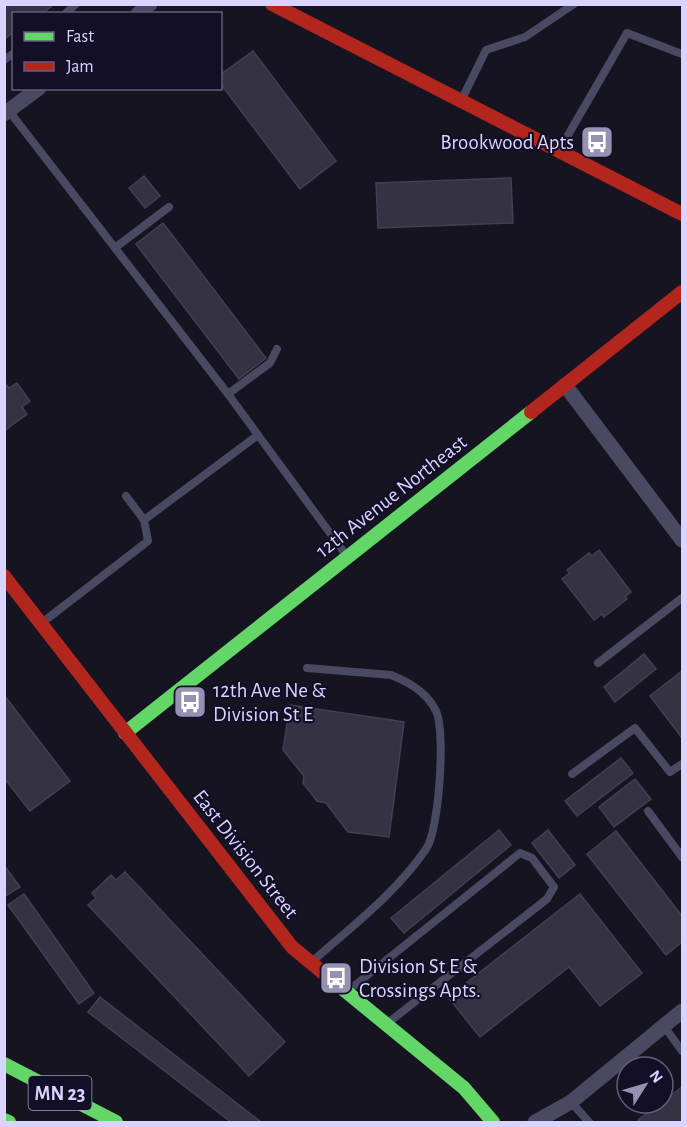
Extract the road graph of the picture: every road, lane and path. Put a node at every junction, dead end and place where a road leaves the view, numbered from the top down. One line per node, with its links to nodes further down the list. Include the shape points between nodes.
1 (272, 4): 5 (main road)
2 (574, 4): 5 (lane, via 525,37 486,50)
3 (682, 54): 7 (lane, via 627,33)
4 (36, 90): 6 (street)
5 (461, 102): 7 (main road)
6 (7, 113): 10 (lane)
7 (558, 152): 9 (main road)
8 (169, 207): 10 (lane)
9 (682, 214)
10 (116, 247): 14 (lane)
11 (682, 292): 13 (main road, 12th Avenue Northeast)
12 (277, 349): 14 (lane, via 270,363)
13 (565, 385): 18 (street); 19 (main road, 12th Avenue Northeast)
14 (228, 394): 15 (lane)
15 (258, 435): 17 (lane); 19 (lane)
16 (126, 496): 17 (lane)
17 (144, 520): 22 (lane, via 148,541)
18 (682, 540)
19 (348, 557): 25 (main road, 12th Avenue Northeast)
20 (4, 576): 22 (main road, East Division Street)
21 (682, 598): 23 (lane)
22 (41, 624): 25 (main road, East Division Street)
23 (597, 663)
24 (307, 668): 30 (lane, via 391,675 402,680 423,692 436,711 443,733 435,828 428,847 395,888)
25 (125, 734): 30 (main road, East Division Street, via 292,946)
26 (682, 764): 27 (lane, via 670,772 635,728)
27 (572, 774)
28 (648, 811): 29 (lane)
29 (682, 857)
30 (312, 962): 31 (main road, East Division Street)
31 (348, 991): 33 (main road, East Division Street); 33 (lane, via 520,853 532,858 554,887 547,899)
32 (682, 1011): 34 (street)
33 (387, 1024): 41 (main road, East Division Street, via 464,1088)
34 (664, 1026): 35 (lane); 37 (street)
35 (682, 1051)
36 (4, 1064): 40 (main road, MN 23)
37 (571, 1102): 42 (street); 43 (lane)
38 (4, 1120): 39 (main road, MN 23)
39 (9, 1122)
40 (116, 1122)
41 (493, 1122)
42 (535, 1122)
43 (589, 1122)

